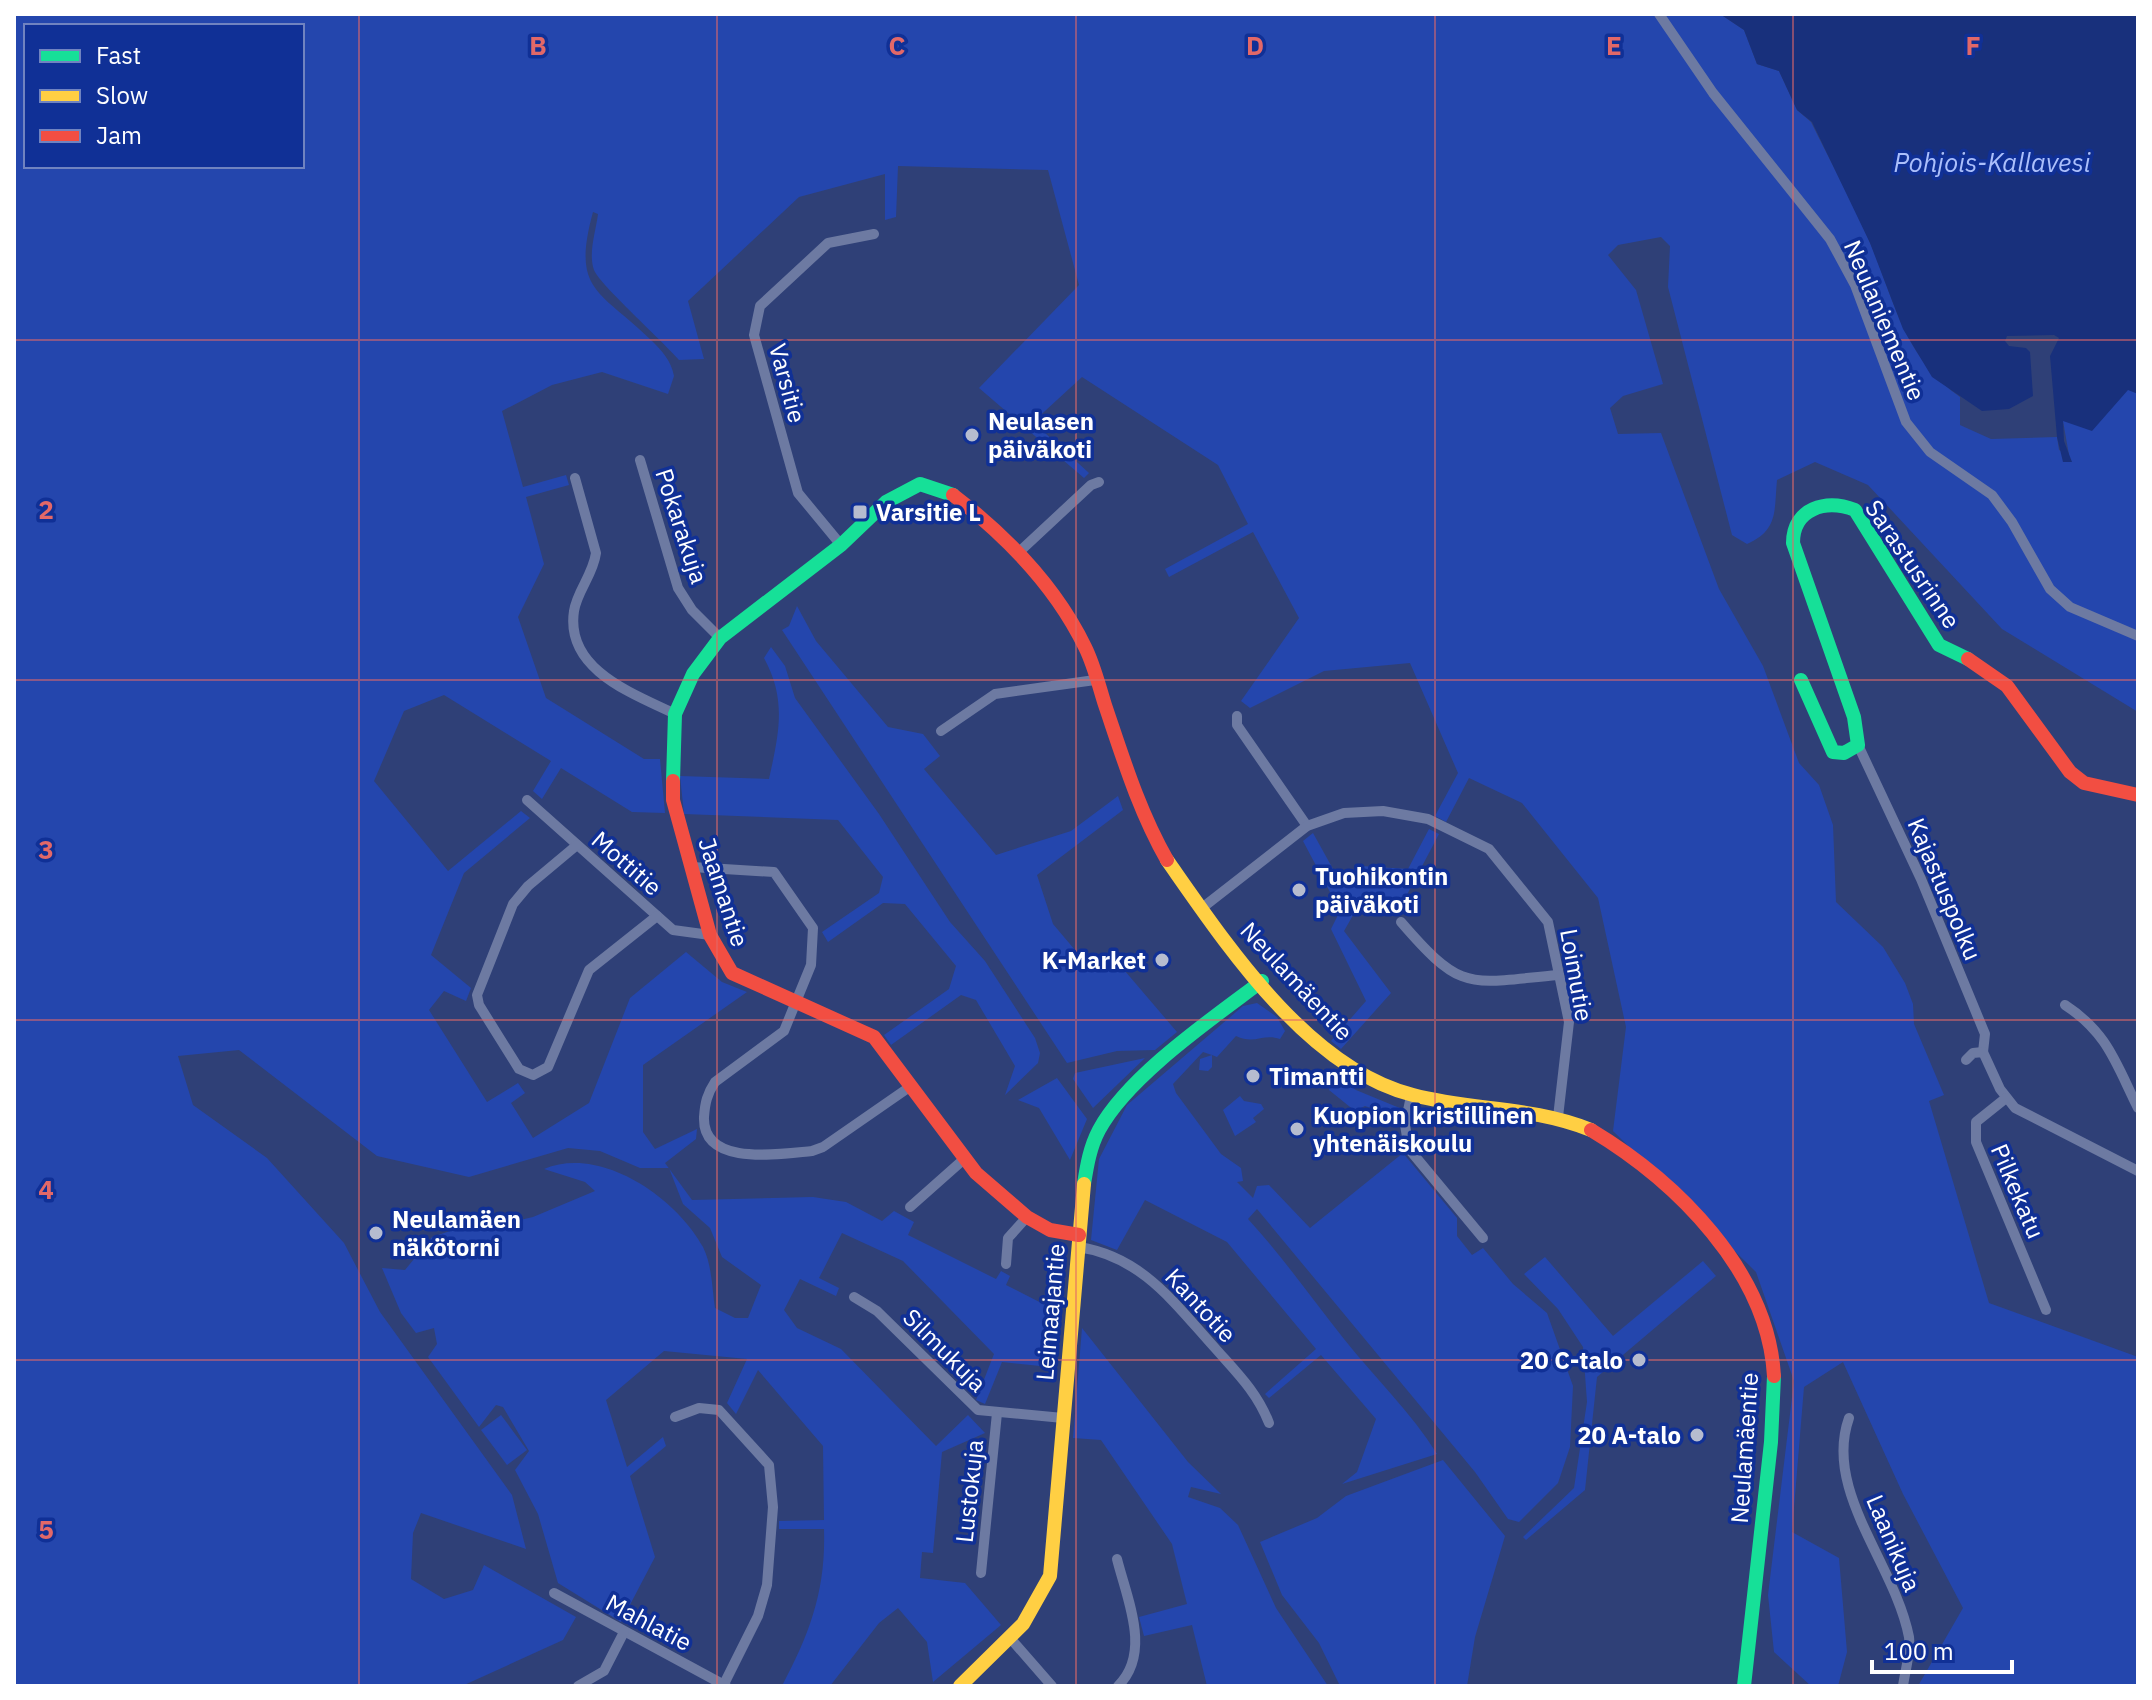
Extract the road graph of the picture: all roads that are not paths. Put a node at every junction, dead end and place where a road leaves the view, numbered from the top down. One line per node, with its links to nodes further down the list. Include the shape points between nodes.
1 (1659, 14): 9 (street, Neulaniementie, via 1713,93 1830,239 1855,285 1906,422 1930,452 1992,495 2050,589 2070,607)
2 (874, 234): 7 (street, Varsitie, via 828,243 760,306 755,317 754,335 798,493)
3 (640, 460): 10 (street, Pokarakuja, via 678,588)
4 (575, 478): 13 (street, via 596,553 574,610 579,646 602,675)
5 (1099, 482): 8 (street)
6 (920, 484): 7 (street, Jaamantie, via 886,502); 8 (street, Neulamäentie, via 951,493)
7 (841, 545): 10 (street, Jaamantie)
8 (1019, 552): 11 (street, Neulamäentie, via 1073,622)
9 (2138, 636)
10 (720, 638): 13 (street, Jaamantie, via 693,674)
11 (1095, 680): 15 (street, via 995,694); 22 (street, Neulamäentie, via 1149,828)
12 (1801, 680): 16 (street, via 1833,752)
13 (675, 714): 21 (street, Jaamantie, via 673,800)
14 (1237, 721): 19 (street)
15 (941, 731)
16 (1858, 745): 17 (street, Sarastusrinne, via 1854,717 1793,543 1793,528 1812,506 1834,501 1855,510 1939,645 1984,667 2007,686 2070,772 2084,783); 30 (street, Kajastuspolku, via 1985,1034)
17 (2138, 795)
18 (527, 800): 20 (street, Mottitie)
19 (1307, 826): 22 (street, Loimutie); 26 (street, Loimutie, via 1344,813 1383,811 1428,819 1489,849 1548,922)
20 (577, 845): 23 (street, Mottitie); 23 (street, via 513,904 480,985 479,1005 519,1069 533,1075 548,1067 589,970)
21 (692, 867): 25 (street, Jaamantie); 28 (street, via 760,869 780,878 814,936 811,965)
22 (1202, 908): 27 (street, Neulamäentie)
23 (657, 916): 25 (street, Mottitie, via 682,934)
24 (1401, 922): 26 (street, via 1436,962 1462,978 1483,982)
25 (710, 935): 28 (street, Jaamantie, via 732,973)
26 (1558, 975): 36 (street, Loimutie, via 1569,1022)
27 (1262, 981): 33 (street, Neulamäentie, via 1333,1056 1370,1080); 42 (street, Leimaajantie, via 1194,1035 1099,1129 1089,1157)
28 (795, 1002): 32 (street, Jaamantie, via 874,1037); 32 (street, via 784,1031 709,1091 703,1131 721,1150 800,1152 823,1147)
29 (2065, 1005): 35 (street, via 2103,1037)
30 (1983, 1052): 31 (street); 34 (street, Kajastuspolku)
31 (1966, 1060)
32 (911, 1086): 37 (street, Jaamantie)
33 (1411, 1096): 36 (street, Neulamäentie); 41 (street, via 1405,1125 1409,1149)
34 (2006, 1098): 38 (street, via 2040,1122); 45 (street, Pilkekatu, via 1976,1122 1976,1142)
35 (2138, 1108)
36 (1558, 1117): 61 (street, Neulamäentie, via 1621,1146 1675,1194 1747,1284 1768,1334 1774,1414)
37 (963, 1160): 39 (street); 40 (street, Jaamantie)
38 (2138, 1171)
39 (910, 1207)
40 (1027, 1217): 42 (street, Jaamantie); 43 (street, via 1008,1238)
41 (1483, 1238)
42 (1079, 1241): 48 (street, Leimaajantie); 50 (street, Kantotie, via 1124,1261 1168,1292 1259,1397)
43 (1006, 1264)
44 (854, 1297): 46 (street, Silmukuja, via 877,1311 968,1404)
45 (2046, 1310)
46 (997, 1413): 48 (street, Silmukuja); 52 (street, Lustokuja)
47 (675, 1417): 57 (street, via 699,1408 719,1410 769,1465 773,1507 767,1585)
48 (1063, 1418): 55 (street, Leimaajantie, via 1050,1576 1035,1612)
49 (1849, 1418): 62 (street, Laanikuja, via 1843,1476 1899,1600 1910,1641)
50 (1269, 1423)
51 (1117, 1559): 60 (street, via 1136,1648 1128,1676)
52 (981, 1573)
53 (554, 1593): 54 (street, Mahlatie)
54 (624, 1632): 56 (street, via 604,1671); 57 (street, Mahlatie)
55 (1011, 1639): 58 (street, Leimaajantie); 59 (street)
56 (578, 1686)
57 (724, 1686)
58 (960, 1686)
59 (1052, 1686)
60 (1118, 1686)
61 (1744, 1686)
62 (1903, 1686)

